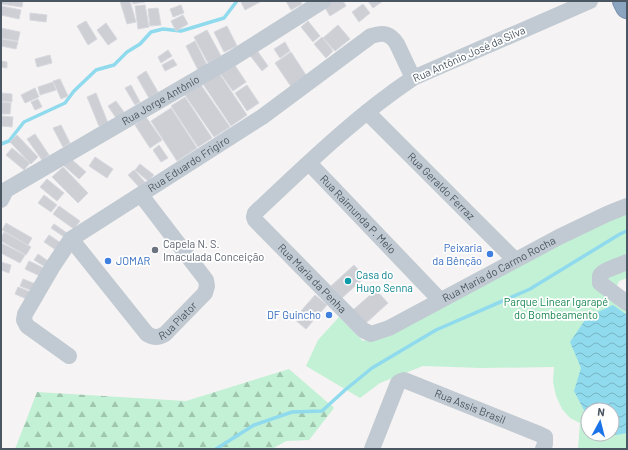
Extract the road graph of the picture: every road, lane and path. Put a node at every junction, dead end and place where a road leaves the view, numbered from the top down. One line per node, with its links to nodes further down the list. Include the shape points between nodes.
1 (323, 1): 8 (street, Rua Jorge Antônio, via 234,58)
2 (590, 1): 5 (street, Rua Antônio José da Silva)
3 (624, 1): 4 (highway)
4 (627, 7)
5 (413, 78): 6 (street, Rua Antônio José da Silva); 9 (street, Rua Eduardo Frigiro, via 394,39 383,34 371,36 262,117)
6 (367, 112): 7 (street, Rua Antônio José da Silva); 13 (street, Rua Geraldo Ferraz)
7 (309, 163): 11 (street, Rua Antônio José da Silva, via 255,212); 15 (street, Rua Raimunda P. Melo)
8 (3, 191)
9 (141, 195): 12 (street, Rua Eduardo Frigiro); 12 (street, Rua Plator, via 206,280 204,294 165,334 153,337 147,334)
10 (627, 206): 13 (street, Rua Maria do Carmo Rocha)
11 (254, 220): 17 (street, Rua Maria da Penha, via 362,330)
12 (71, 240): 18 (street, Rua Eduardo Frigiro, via 25,314 24,320 27,326)
13 (515, 260): 15 (street, Rua Maria do Carmo Rocha)
14 (627, 262): 16 (street, via 601,273 600,283)
15 (440, 300): 17 (street, Rua Maria do Carmo Rocha, via 389,328)
16 (627, 303)
17 (371, 334)
18 (69, 356)
19 (541, 441): 20 (street, Rua Assis Brasil, via 404,380 398,383)
20 (372, 449)

